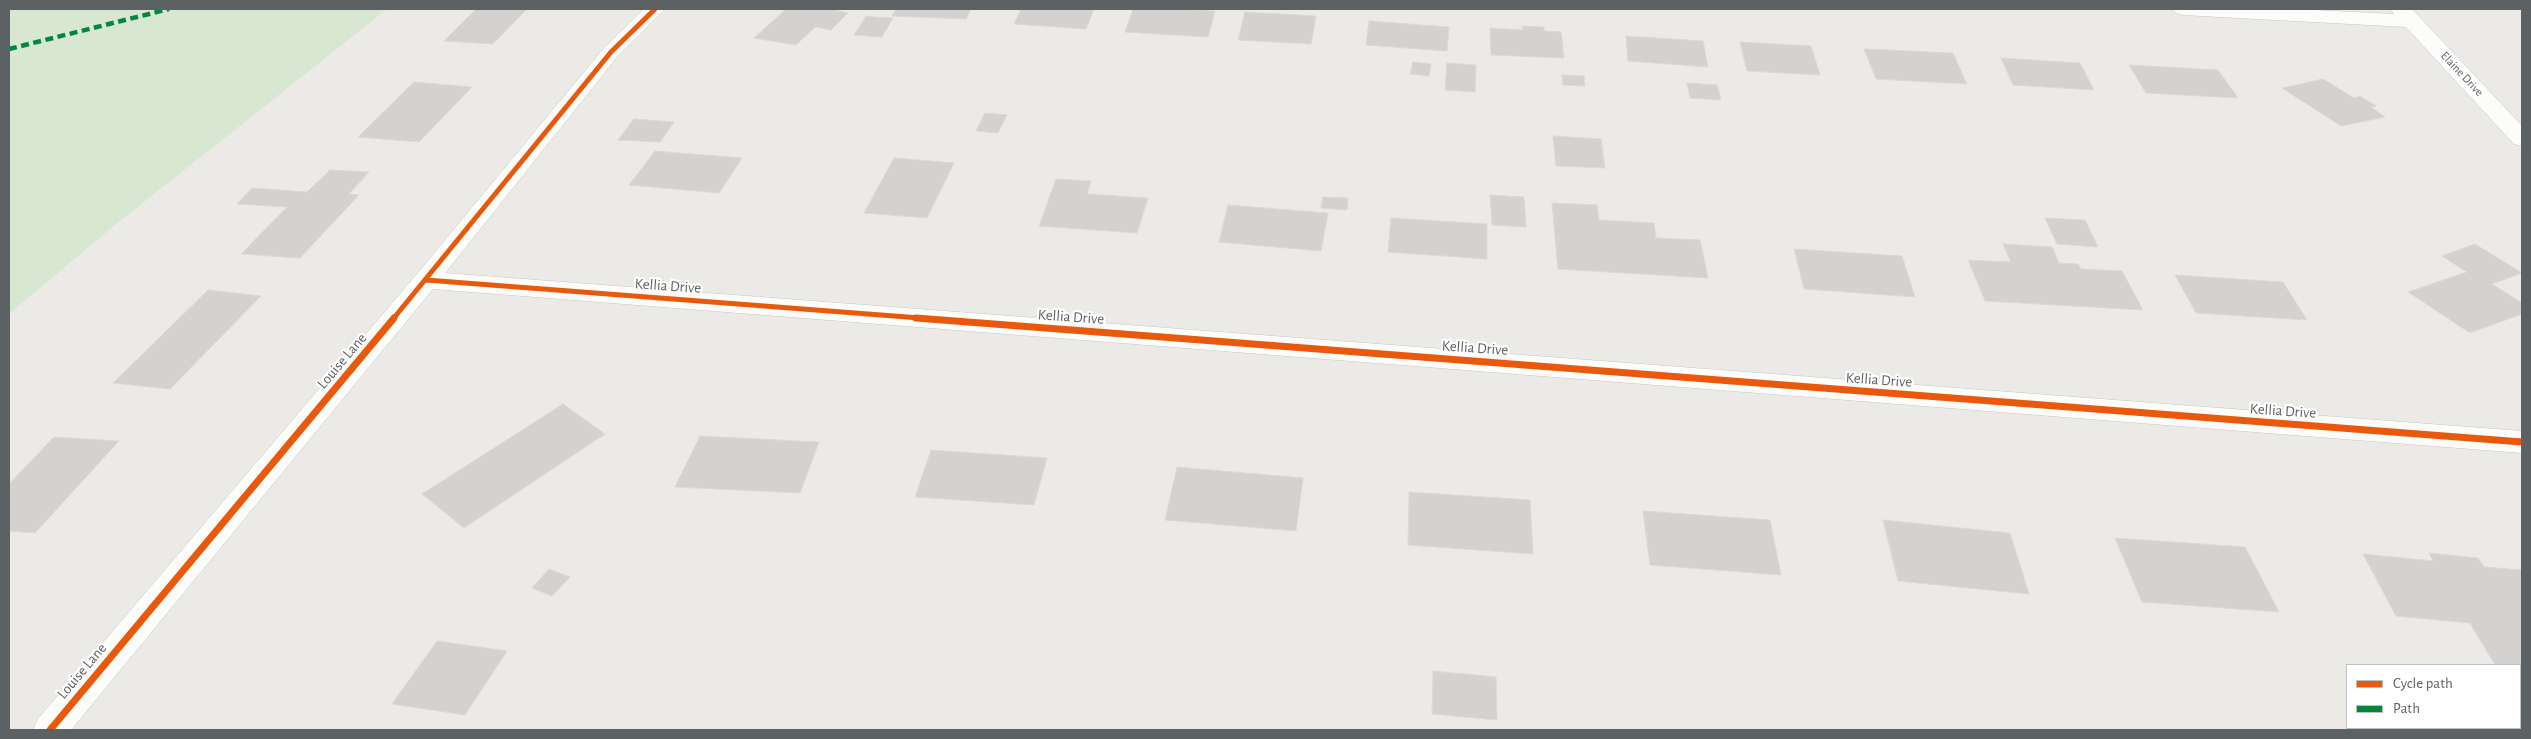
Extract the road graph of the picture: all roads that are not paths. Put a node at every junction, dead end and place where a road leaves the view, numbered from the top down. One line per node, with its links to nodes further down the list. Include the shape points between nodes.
1 (655, 9): 5 (street, Louise Lane, via 611,52)
2 (2183, 9): 3 (street)
3 (2407, 15): 4 (street, Elaine Drive)
4 (2522, 139)
5 (426, 280): 6 (street, Kellia Drive); 7 (street, Louise Lane)
6 (2522, 442)
7 (50, 730)

